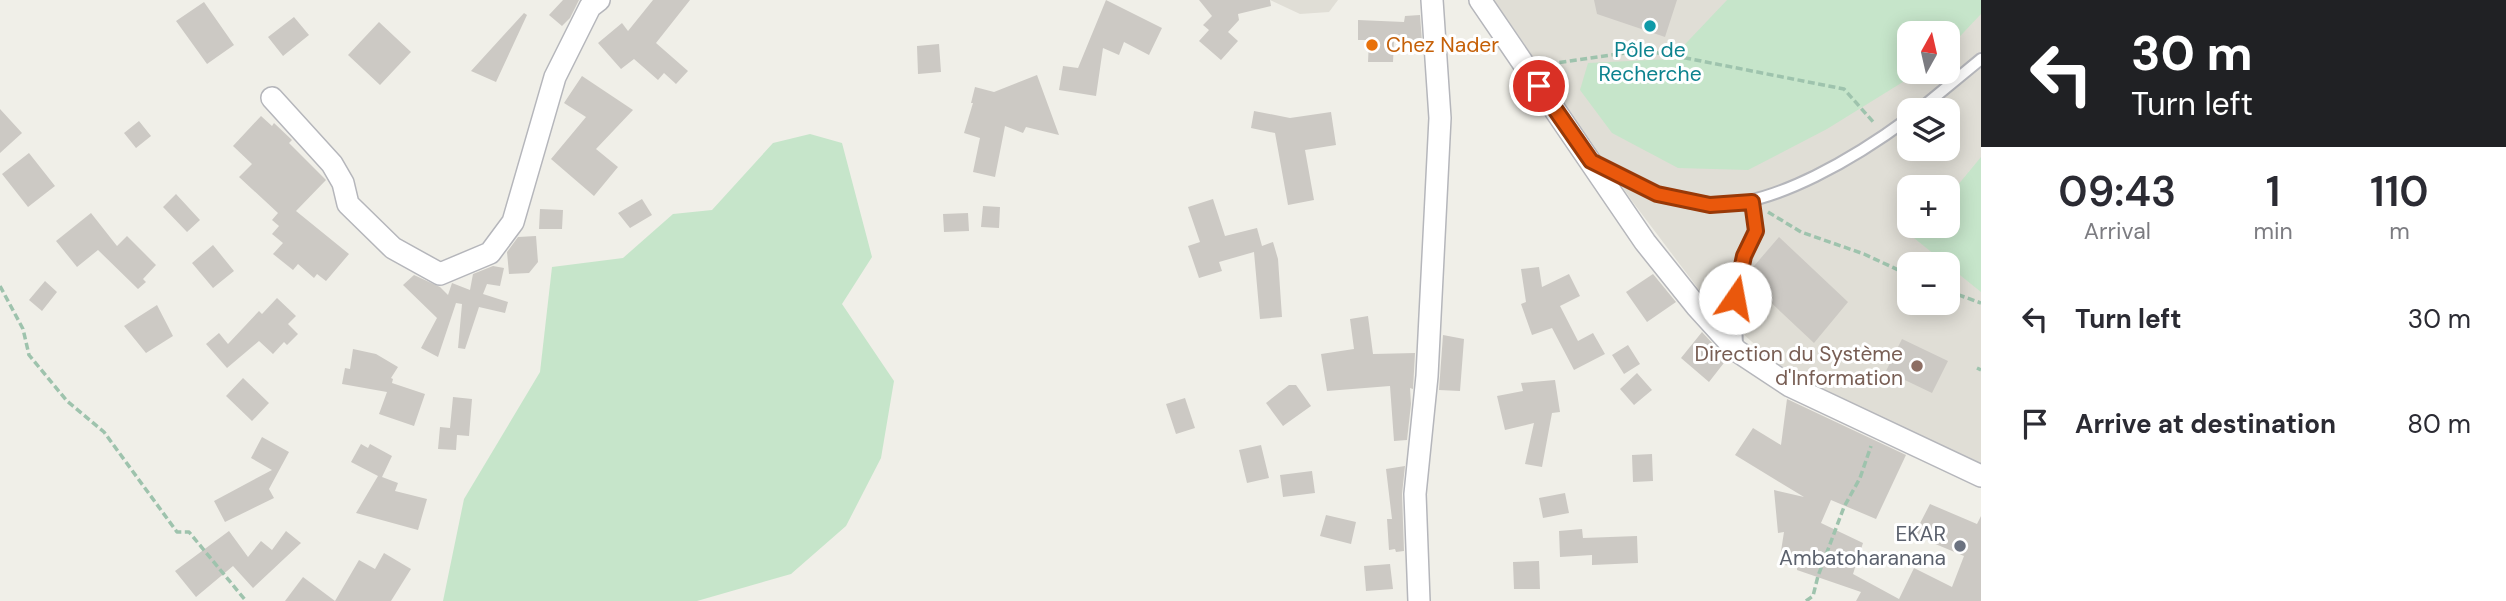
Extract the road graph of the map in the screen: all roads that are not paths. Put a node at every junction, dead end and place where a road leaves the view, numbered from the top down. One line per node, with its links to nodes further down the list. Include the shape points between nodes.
1 (599, 0): 5 (street, via 590,7 555,77 513,222 490,253 440,274 393,248 348,204 332,164)
2 (1432, 0): 12 (street, via 1440,117 1427,376 1415,494)
3 (1480, 0): 8 (street)
4 (1981, 59): 6 (lane)
5 (272, 98)
6 (1934, 98)
7 (1897, 126): 9 (lane, via 1821,173)
8 (1591, 161): 9 (lane, via 1657,194 1710,205); 10 (street, via 1645,242)
9 (1752, 202): 10 (lane, via 1756,231 1744,256 1735,298)
10 (1737, 351): 11 (street, via 1790,386)
11 (1981, 476)
12 (1419, 601)

